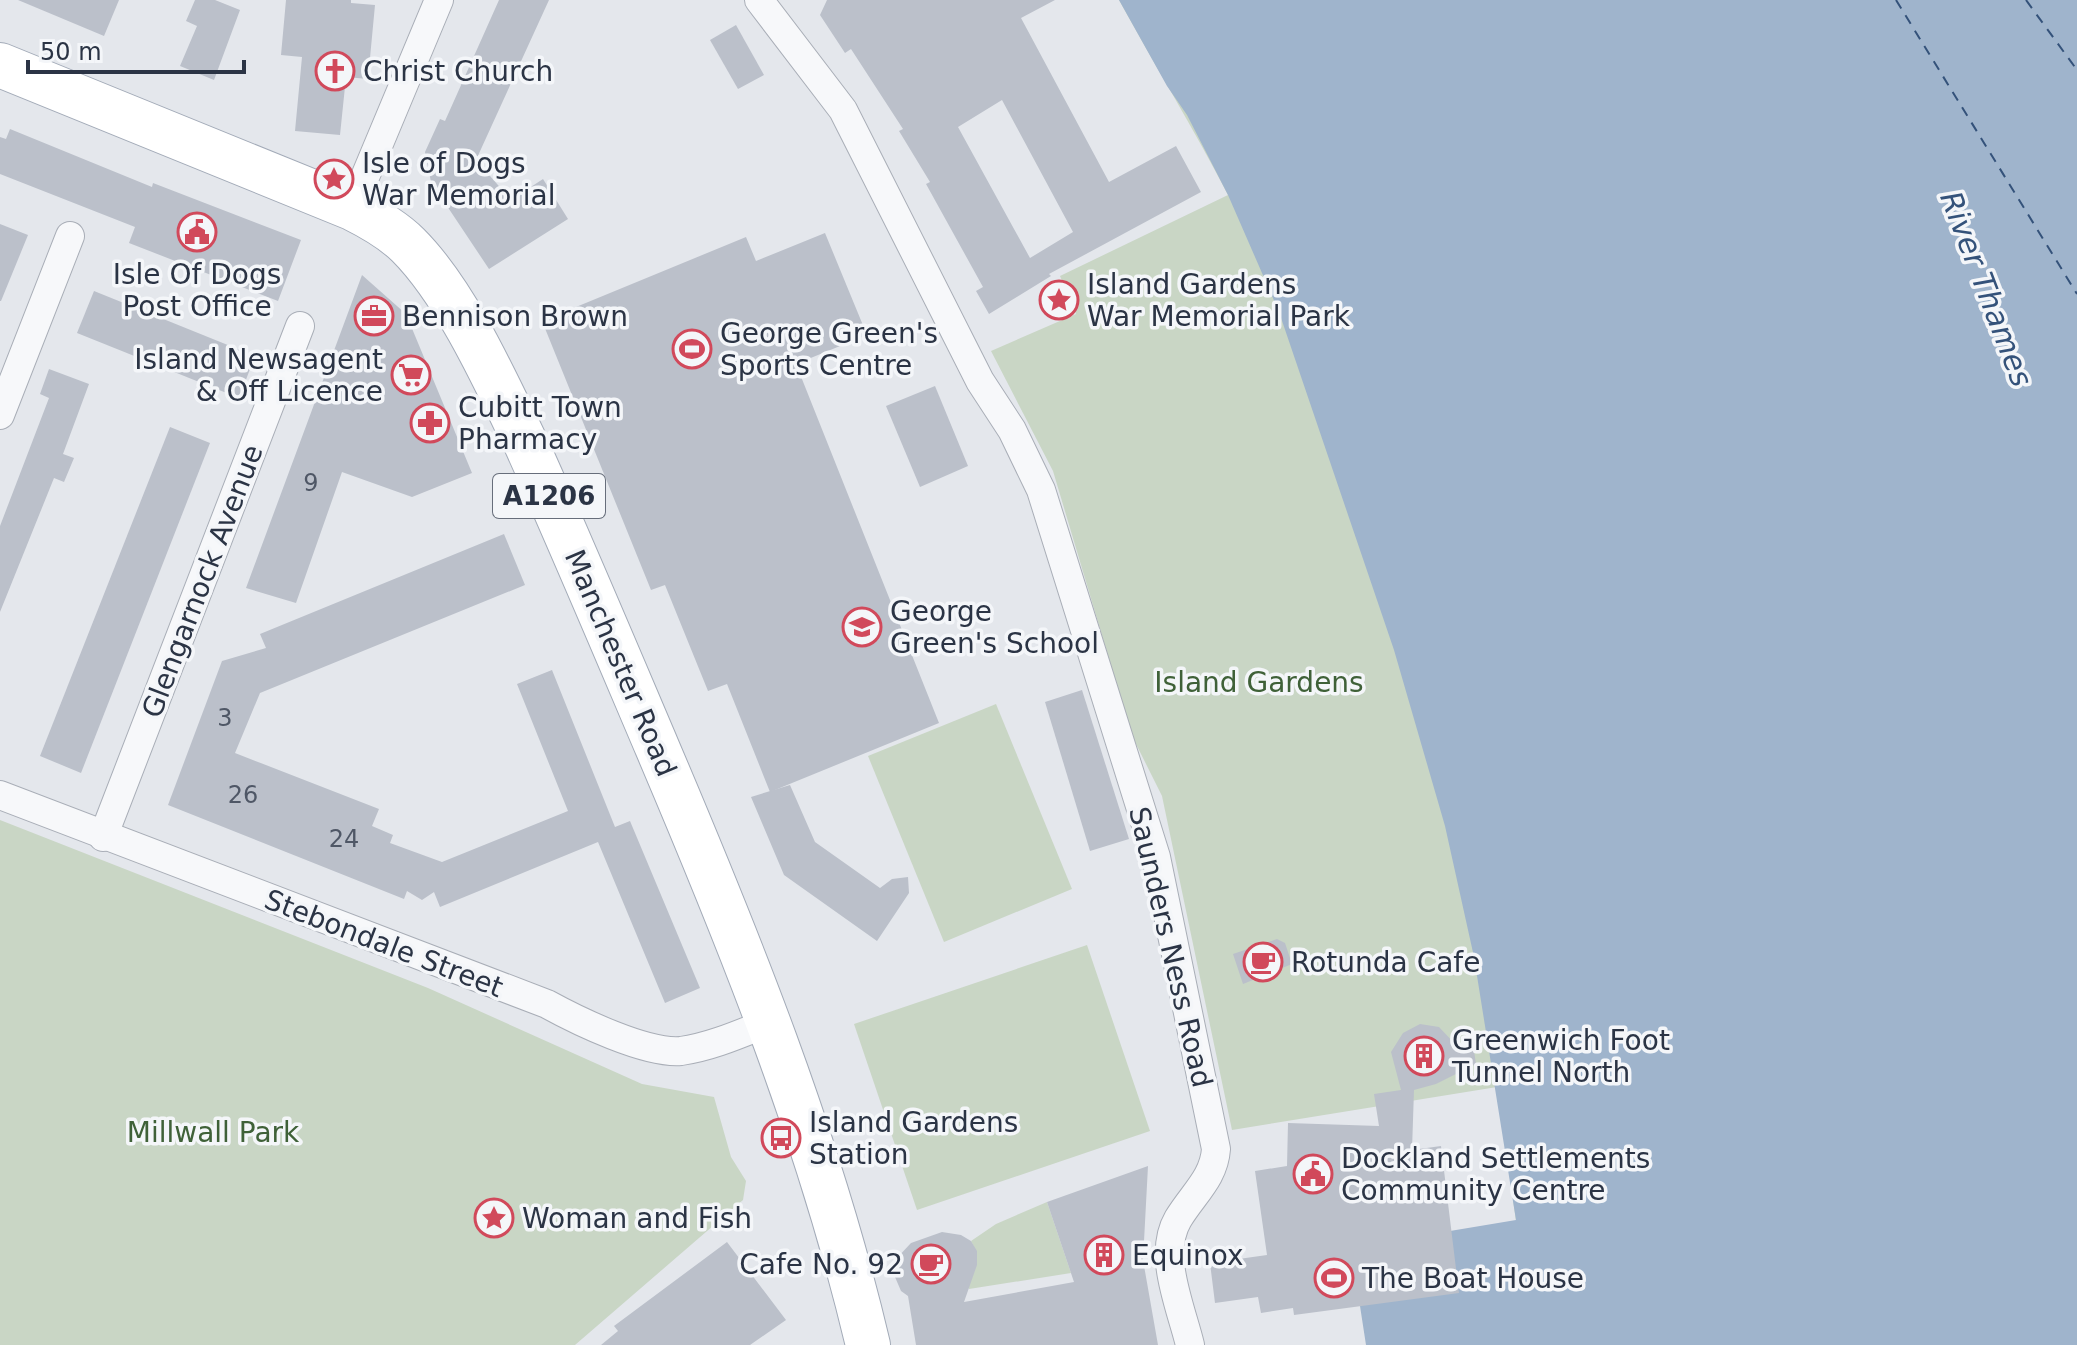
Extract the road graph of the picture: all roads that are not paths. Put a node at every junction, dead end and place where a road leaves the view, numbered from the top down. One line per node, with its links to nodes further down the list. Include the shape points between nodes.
1 (439, 0): 4 (street)
2 (759, 0): 12 (street, Saunders Ness Road, via 843,110 1041,490 1156,857 1216,1149 1208,1178 1177,1220 1170,1240)
3 (0, 65): 4 (main road, Manchester Road / A1206)
4 (352, 208): 10 (main road, Manchester Road / A1206, via 382,223 431,273 502,393 733,924)
5 (70, 236): 7 (street)
6 (300, 326): 9 (street, Glengarnock Avenue)
7 (0, 415)
8 (0, 795): 9 (street, Stebondale Street)
9 (103, 837): 10 (street, Stebondale Street, via 547,1004 593,1029 664,1051 692,1048)
10 (770, 1022): 11 (main road, Manchester Road / A1206, via 844,1246)
11 (868, 1345)
12 (1190, 1345)

